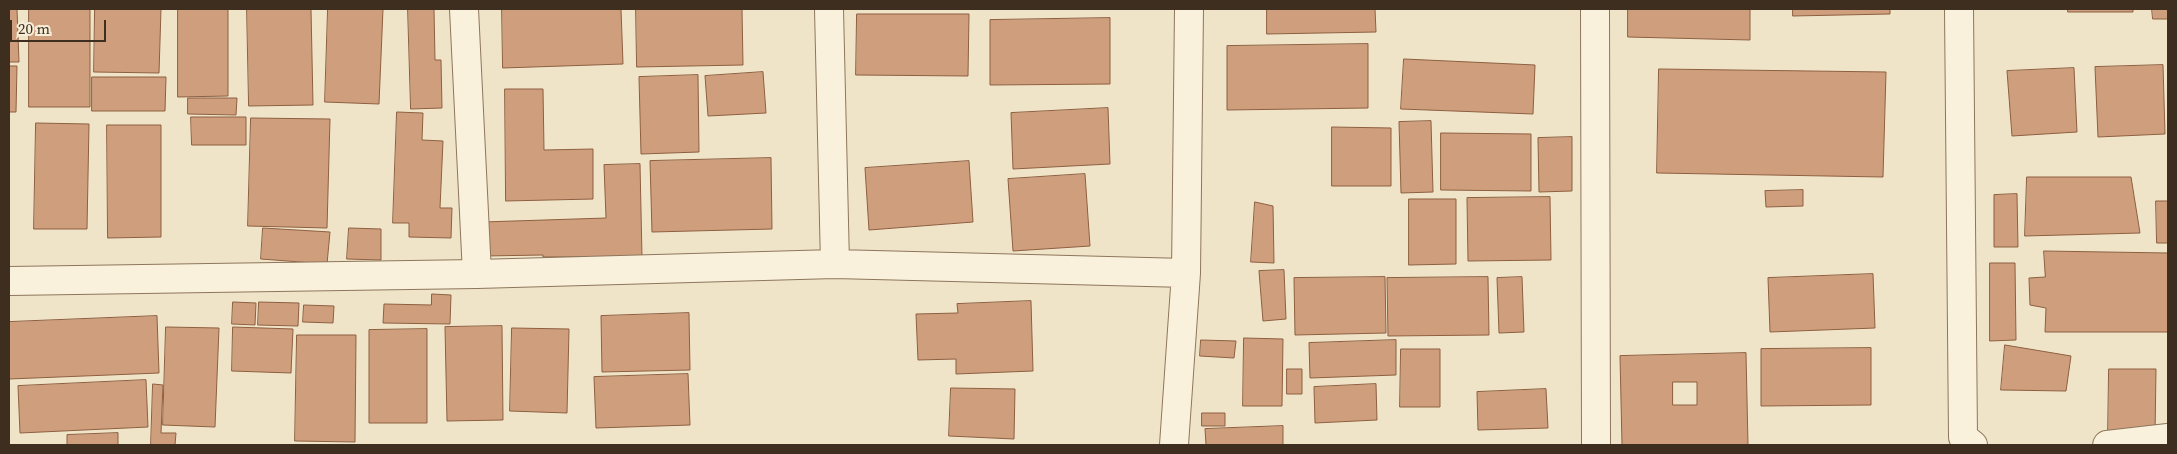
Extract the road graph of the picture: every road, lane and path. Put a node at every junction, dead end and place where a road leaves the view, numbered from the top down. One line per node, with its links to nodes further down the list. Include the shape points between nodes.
1 (464, 9): 8 (street)
2 (829, 9): 6 (street)
3 (1189, 9): 7 (street)
4 (1594, 9): 12 (street)
5 (1959, 9): 13 (street, via 1963,437)
6 (835, 264): 7 (street); 8 (street)
7 (1186, 273): 11 (street)
8 (477, 274): 9 (street)
9 (9, 281)
10 (2168, 438): 14 (street)
11 (1174, 445)
12 (1596, 445)
13 (1973, 445)
14 (2107, 445)

